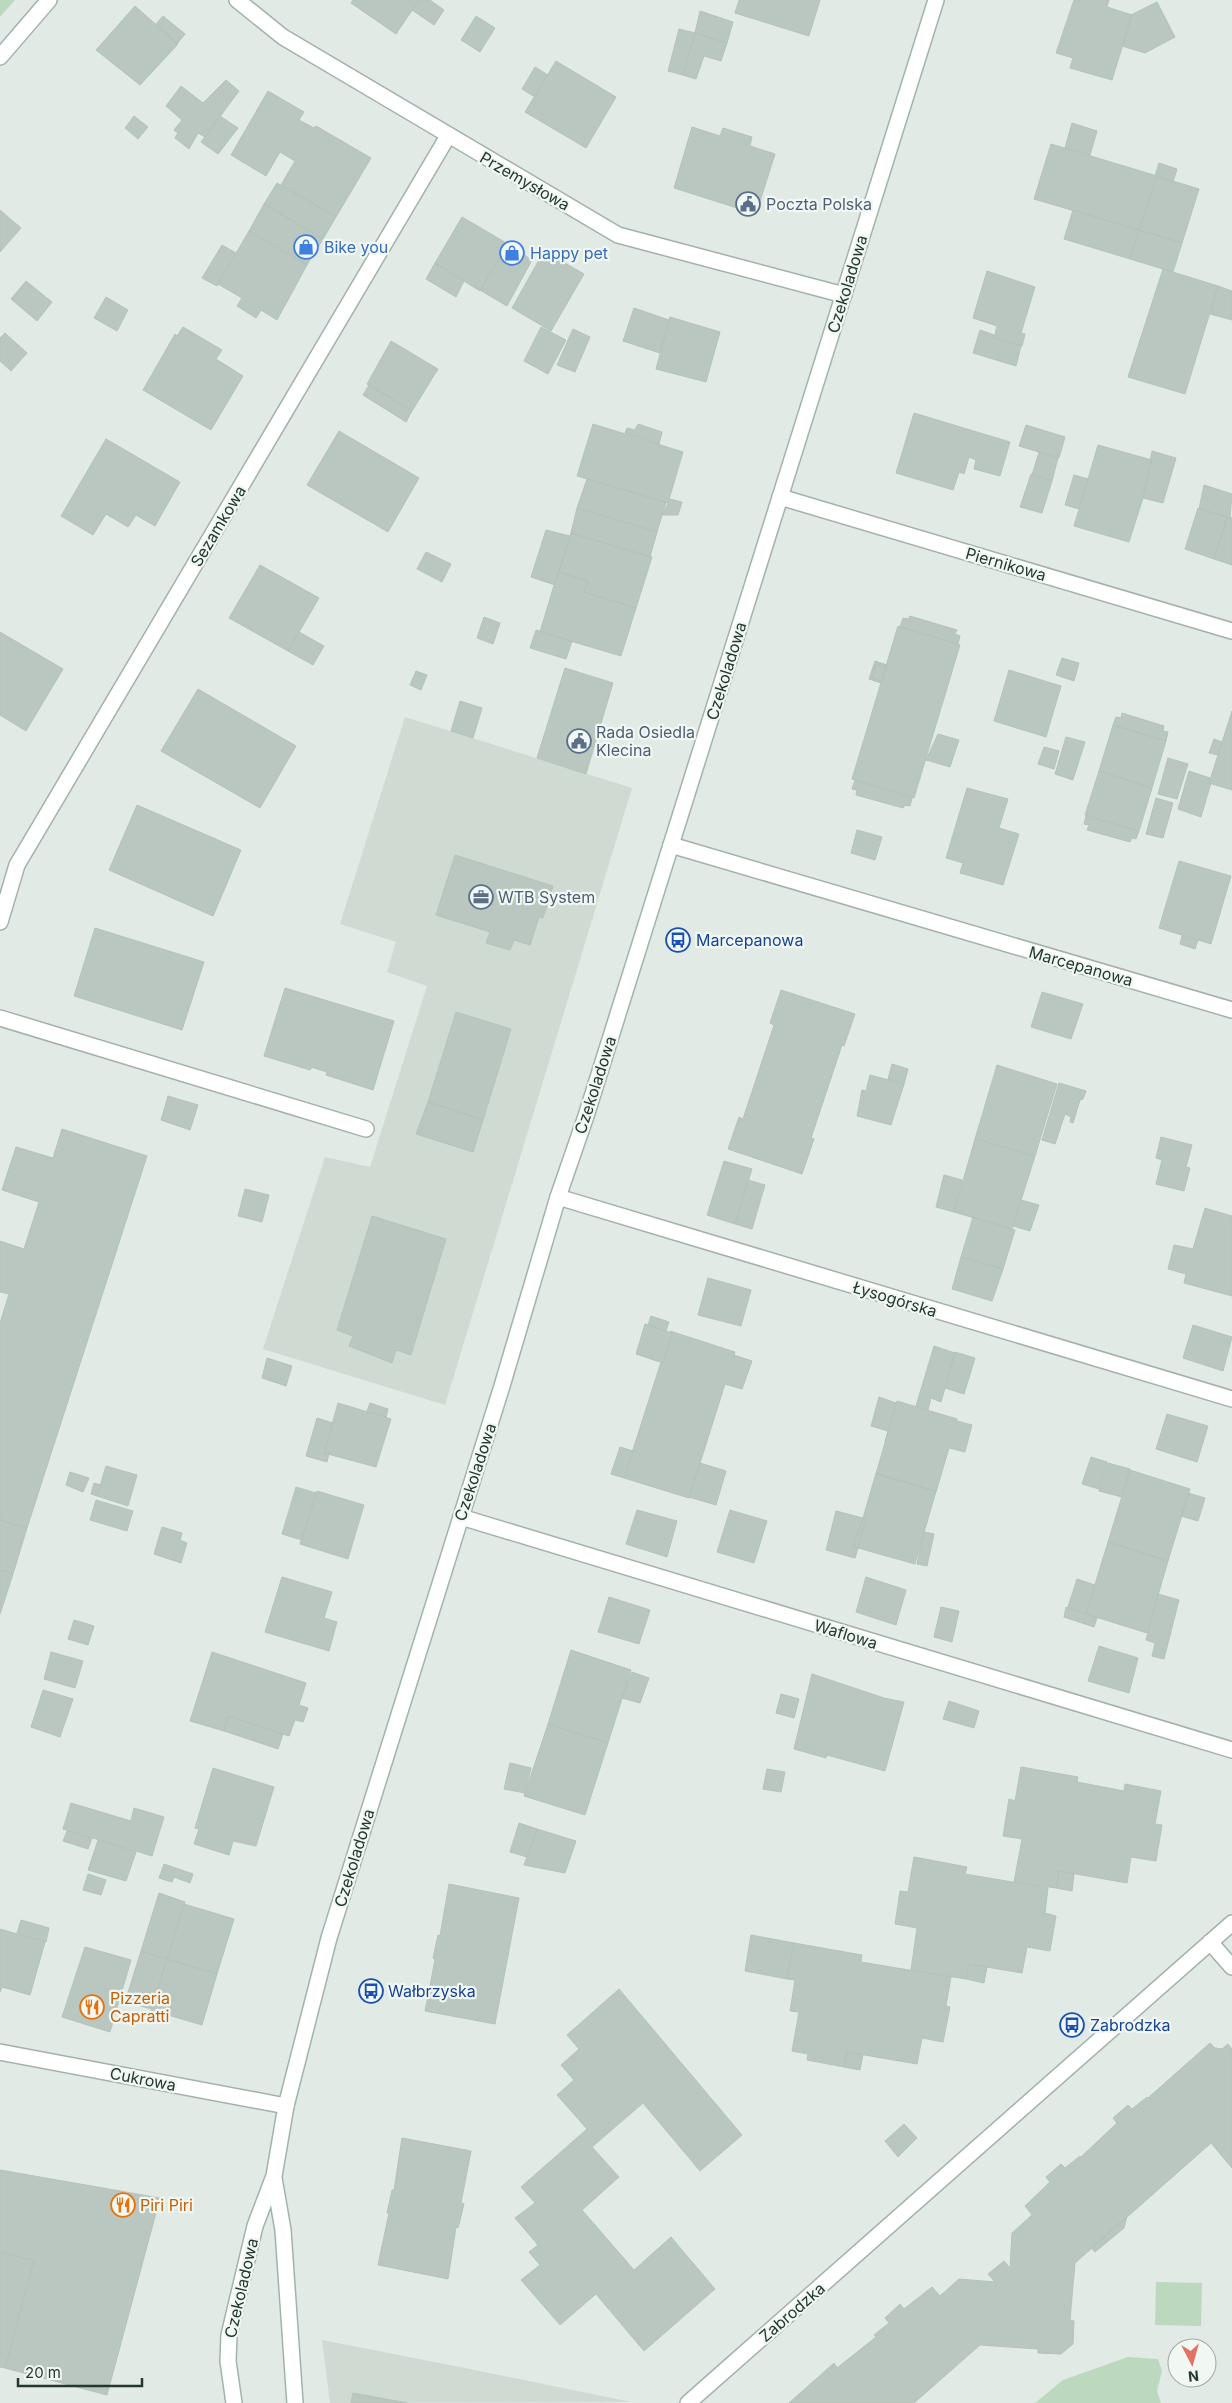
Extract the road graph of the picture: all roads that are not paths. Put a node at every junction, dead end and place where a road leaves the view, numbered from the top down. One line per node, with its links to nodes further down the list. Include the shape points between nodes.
1 (50, 0): 4 (street)
2 (237, 0): 5 (street, Przemysłowa, via 284,37)
3 (936, 0): 6 (street, Czekoladowa)
4 (0, 57)
5 (448, 136): 6 (street, Przemysłowa, via 618,235); 10 (street, Sezamkowa, via 17,866)
6 (844, 294): 7 (street, Czekoladowa)
7 (780, 497): 8 (street, Piernikowa); 9 (street, Czekoladowa)
8 (1232, 631)
9 (671, 845): 11 (street, Marcepanowa); 14 (street, Czekoladowa)
10 (0, 922)
11 (1232, 1010)
12 (0, 1018): 13 (street)
13 (366, 1129)
14 (558, 1198): 15 (street, Łysogórska); 16 (street, Czekoladowa)
15 (1232, 1399)
16 (461, 1517): 17 (street, Waflowa); 22 (street, Czekoladowa, via 329,1938)
17 (1232, 1750)
18 (1232, 1923): 19 (street, Zabrodzka)
19 (1210, 1942): 20 (street); 26 (street, Zabrodzka)
20 (1232, 1967)
21 (0, 2052): 22 (street, Cukrowa)
22 (286, 2106): 23 (street, Czekoladowa)
23 (274, 2176): 24 (street, Czekoladowa, via 255,2226 229,2335 228,2360); 25 (street, Czekoladowa, via 283,2230)
24 (234, 2403)
25 (295, 2403)
26 (688, 2403)

